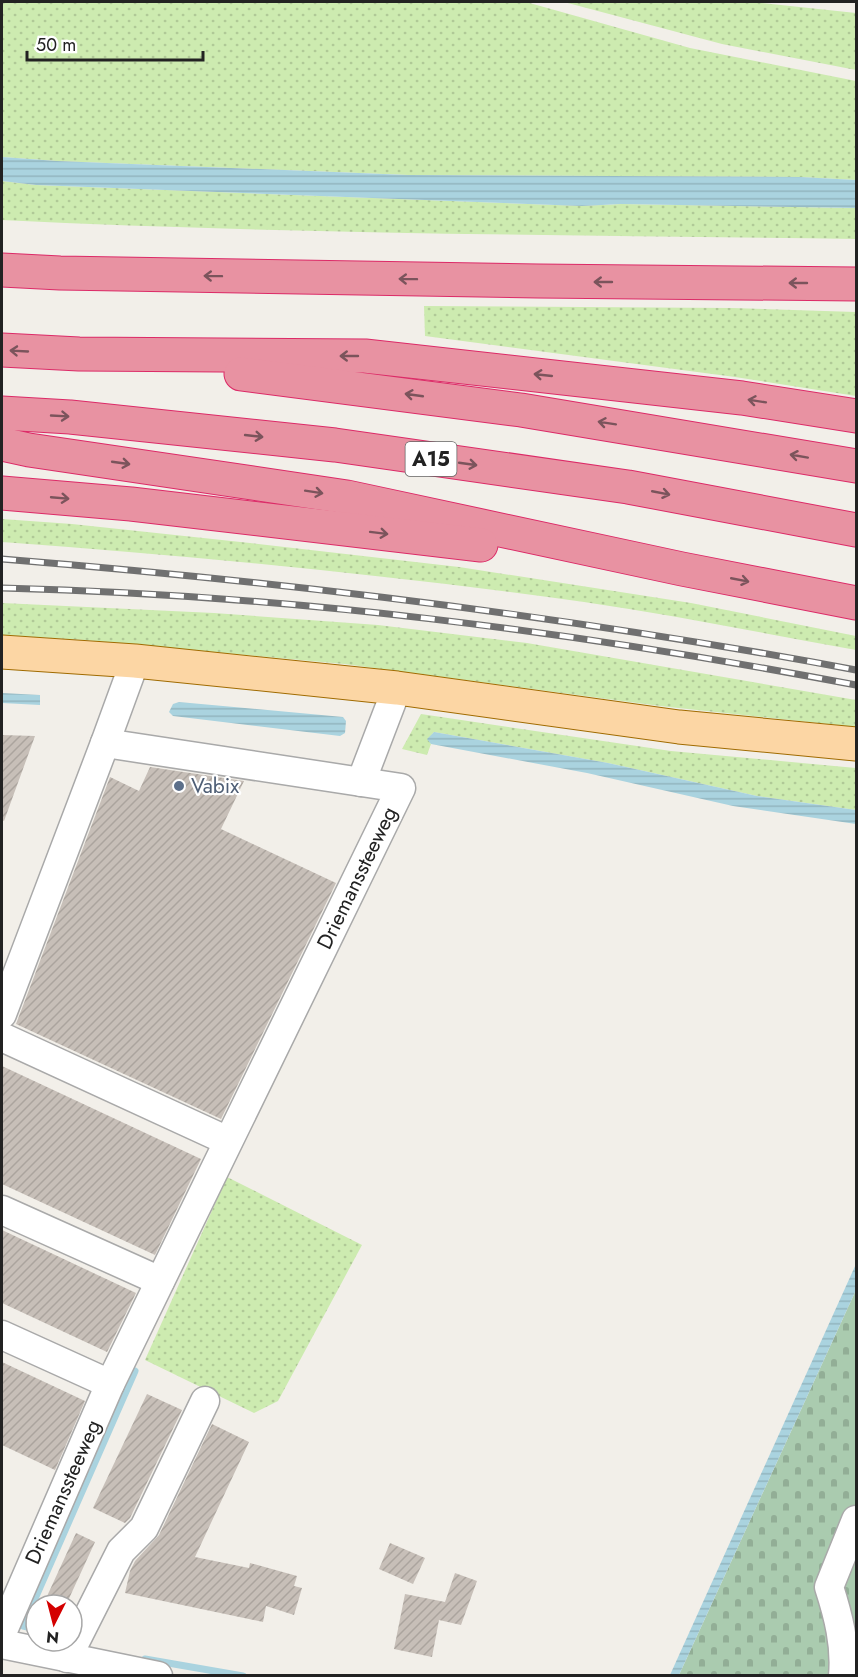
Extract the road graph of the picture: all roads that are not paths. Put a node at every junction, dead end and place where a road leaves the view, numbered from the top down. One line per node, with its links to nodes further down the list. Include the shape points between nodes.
1 (2, 270): 2 (highway, one-way to 1)
2 (856, 284)
3 (2, 350): 4 (highway, one-way to 3)
4 (79, 354): 6 (highway, one-way to 4, via 742,398 365,356); 8 (highway, one-way to 4, via 520,410)
5 (2, 413): 10 (highway, A15, one-way to 10, via 335,445 628,487)
6 (856, 416)
7 (2, 444): 11 (highway, one-way to 11, via 347,497)
8 (856, 466)
9 (2, 493): 11 (highway, one-way to 11)
10 (856, 530)
11 (682, 569): 12 (highway, one-way to 12)
12 (856, 603)
13 (2, 651): 14 (main road)
14 (135, 661): 15 (main road); 16 (street)
15 (397, 687): 17 (main road, via 679,727); 18 (street)
16 (105, 743): 18 (street, Driemanssteeweg); 19 (street)
17 (856, 744)
18 (361, 782): 21 (street, Driemanssteeweg, via 401,788)
19 (2, 1014)
20 (2, 1037): 21 (street)
21 (228, 1142): 23 (street, Driemanssteeweg)
22 (2, 1210): 23 (street)
23 (160, 1281): 25 (street, Driemanssteeweg)
24 (2, 1335): 25 (street)
25 (110, 1384): 28 (street, Driemanssteeweg)
26 (205, 1401): 30 (street, via 144,1528 121,1551)
27 (856, 1520): 32 (street, via 829,1587 845,1658)
28 (2, 1633)
29 (2, 1644): 30 (street)
30 (67, 1658): 31 (street)
31 (158, 1676)
32 (843, 1676)

